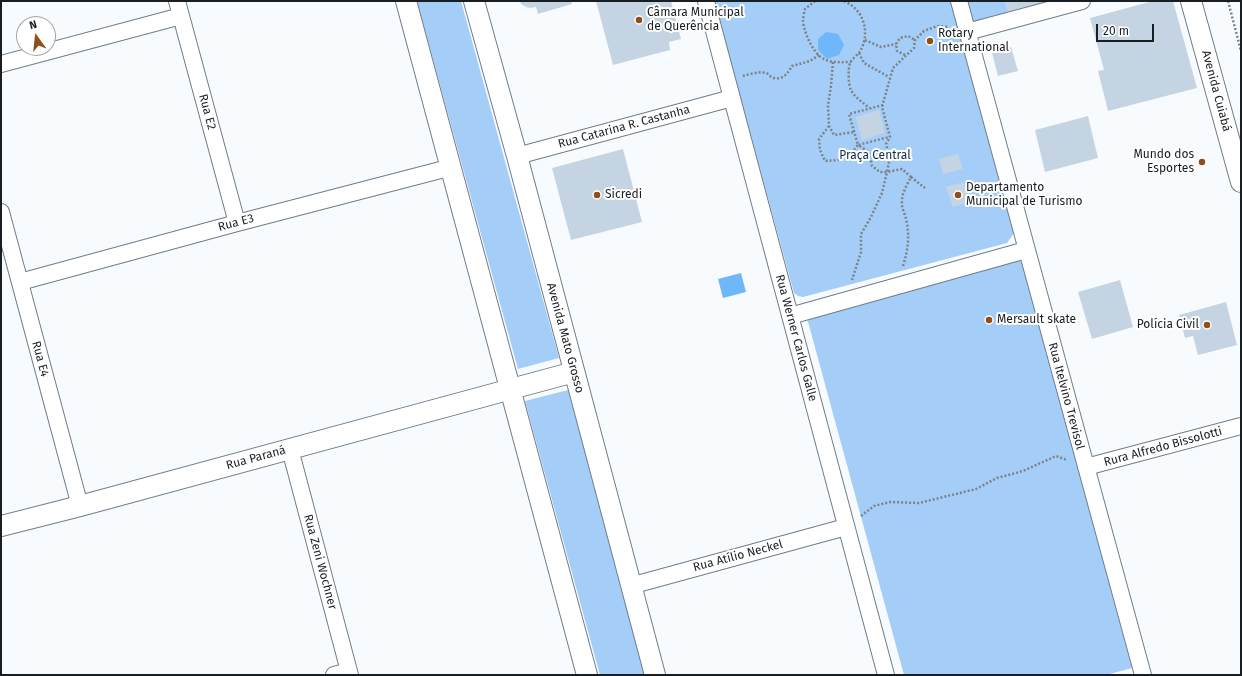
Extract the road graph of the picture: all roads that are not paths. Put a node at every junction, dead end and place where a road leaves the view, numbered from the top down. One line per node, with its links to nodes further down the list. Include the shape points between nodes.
1 (177, 1): 8 (street, Rua E2)
2 (406, 1): 13 (street)
3 (474, 1): 12 (street, Avenida Mato Grosso)
4 (706, 1): 11 (street, Rua Werner Carlos Galle)
5 (959, 1): 9 (street, Rua Itelvino Trevisol)
6 (1082, 1): 9 (street)
7 (1191, 1): 14 (street, Avenida Cuiabá)
8 (181, 16): 10 (street); 16 (street, Rua E2)
9 (966, 29): 17 (street, Rua Itelvino Trevisol)
10 (1, 64)
11 (732, 98): 12 (street, Rua Catarina R. Castanha); 19 (street, Rua Werner Carlos Galle)
12 (517, 156): 20 (street, Avenida Mato Grosso)
13 (452, 167): 16 (street, Rua E3); 21 (street)
14 (1241, 182)
15 (1, 212): 18 (street, Rua E4)
16 (237, 223): 18 (street, Rua E3)
17 (1026, 250): 19 (street); 24 (street, Rua Itelvino Trevisol)
18 (20, 282): 25 (street, Rua E4)
19 (790, 316): 27 (street, Rua Werner Carlos Galle)
20 (574, 372): 21 (street, Rua Paraná); 28 (street, Avenida Mato Grosso)
21 (511, 390): 23 (street, Rua Paraná); 30 (street)
22 (1241, 426): 24 (street, Rura Alfredo Bissolotti)
23 (290, 449): 25 (street, Rua Paraná); 29 (street, Rua Zeni Wochner)
24 (1086, 467): 33 (street, Rua Itelvino Trevisol)
25 (80, 506): 26 (street, Rua Paraná)
26 (1, 526)
27 (846, 527): 28 (street, Rua Atílio Neckel); 32 (street, Rua Werner Carlos Galle)
28 (630, 586): 31 (street, Avenida Mato Grosso)
29 (345, 674)
30 (587, 675)
31 (655, 675)
32 (886, 675)
33 (1142, 675)

